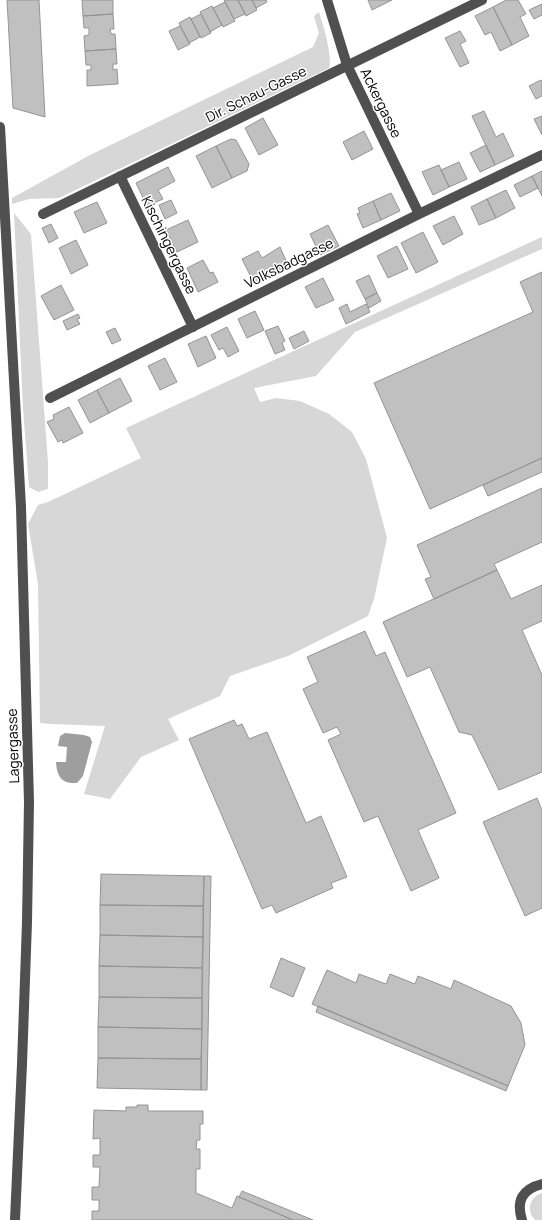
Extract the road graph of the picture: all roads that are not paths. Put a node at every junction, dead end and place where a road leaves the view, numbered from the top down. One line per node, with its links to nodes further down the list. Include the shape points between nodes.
1 (327, 0): 3 (street, Ackergasse)
2 (482, 0): 3 (street, Dir. Schau-Gasse)
3 (347, 65): 6 (street, Dir. Schau-Gasse); 8 (street, Ackergasse)
4 (0, 127): 12 (street, Lagergasse, via 21,508 29,802 27,922)
5 (542, 155): 8 (street, Volksbadgasse)
6 (120, 176): 7 (street, Dir. Schau-Gasse); 9 (street, Kischingergasse)
7 (43, 214)
8 (420, 214): 9 (street, Volksbadgasse)
9 (193, 326): 10 (street, Volksbadgasse)
10 (50, 398)
11 (542, 1184): 13 (street, via 533,1186 521,1200)
12 (15, 1220)
13 (522, 1220)

